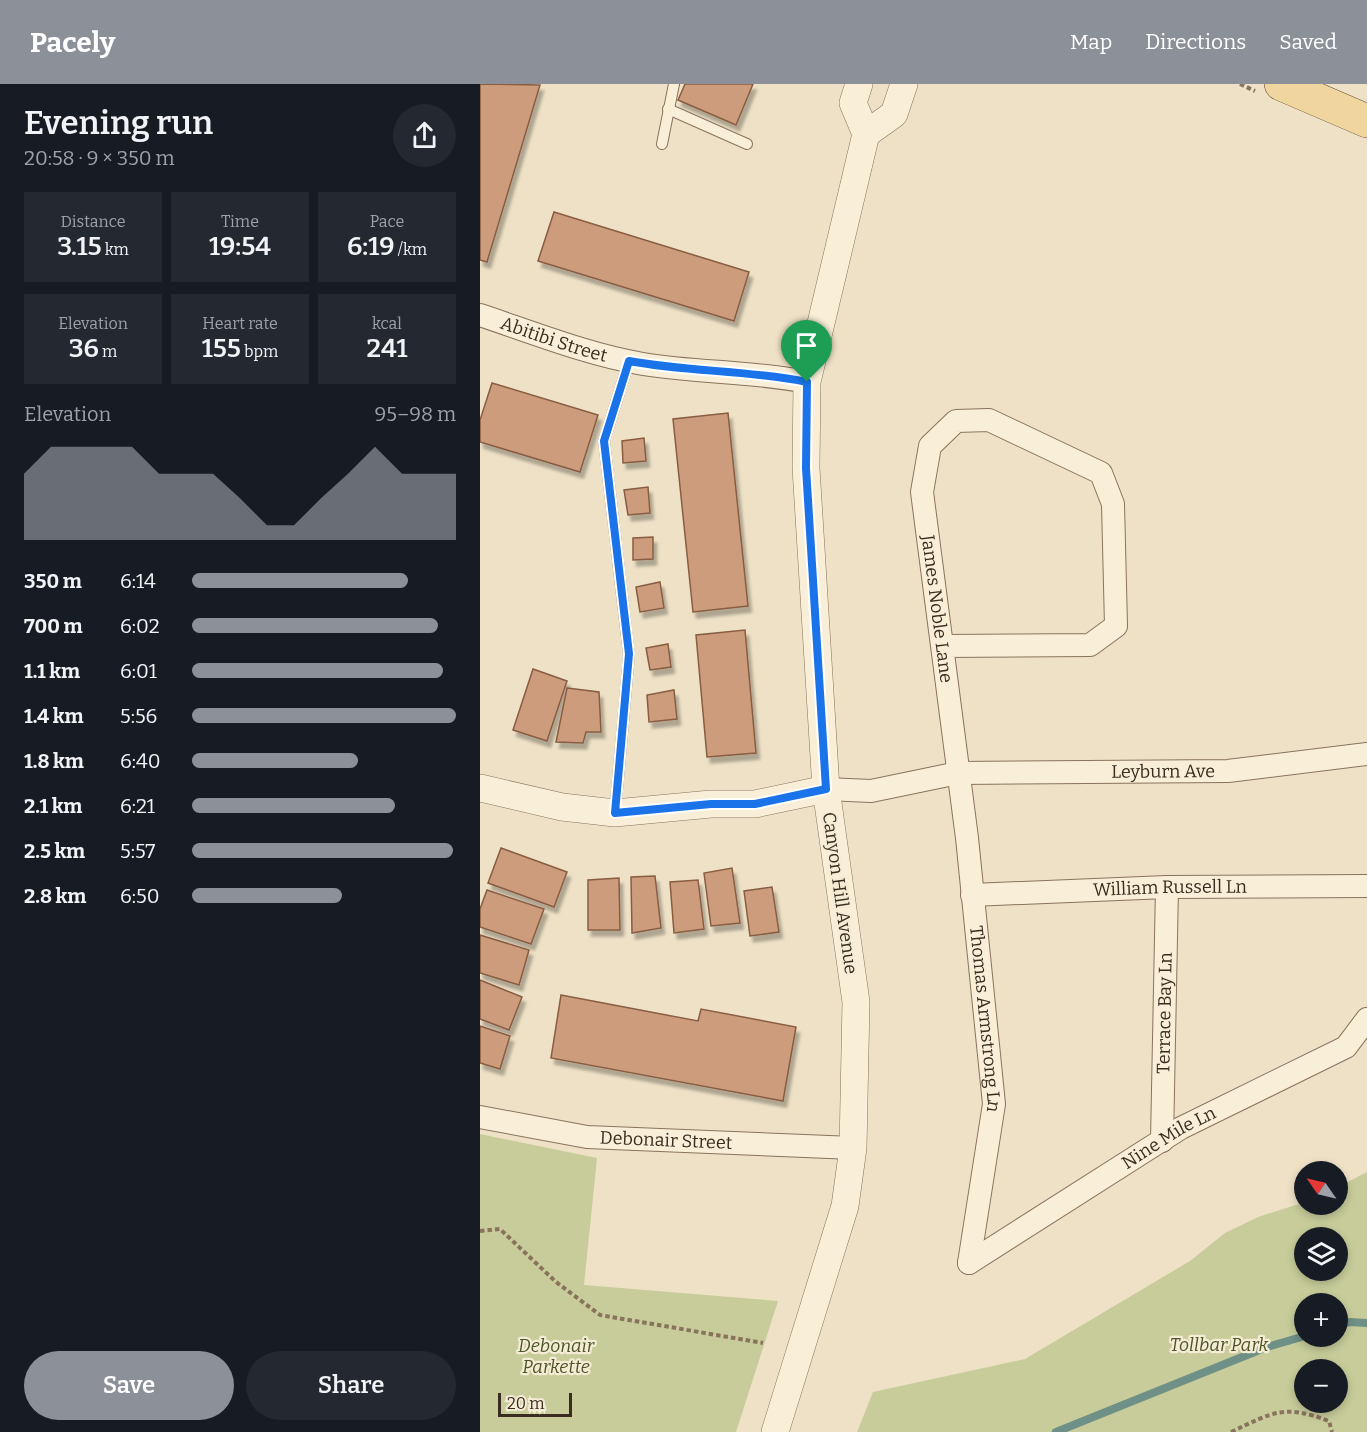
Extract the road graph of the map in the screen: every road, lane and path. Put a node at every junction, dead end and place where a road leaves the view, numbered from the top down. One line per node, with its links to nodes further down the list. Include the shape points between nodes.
1 (674, 84): 5 (lane)
2 (859, 84): 7 (street, via 853,102)
3 (904, 84): 7 (street, via 894,114)
4 (1281, 84): 6 (main road)
5 (668, 109): 8 (lane); 9 (lane)
6 (1367, 121)
7 (866, 134): 12 (street, Canyon Hill Avenue)
8 (662, 144)
9 (747, 144)
10 (480, 315): 11 (street, Abitibi Street)
11 (629, 361): 12 (street, Abitibi Street); 18 (lane, via 604,441 629,654)
12 (807, 382): 17 (street, Canyon Hill Avenue, via 806,468)
13 (942, 646): 13 (street, James Noble Lane, via 1090,645 1116,626 1113,504 1101,473 989,420 956,421 930,446 922,492); 15 (street, James Noble Lane)
14 (1367, 754): 15 (street, Leyburn Ave, via 1228,771)
15 (958, 773): 17 (street, Leyburn Ave, via 871,791); 21 (street, Thomas Armstrong Ln)
16 (480, 788): 18 (street, via 562,807)
17 (826, 789): 18 (street, via 755,804); 25 (street, Canyon Hill Avenue, via 856,1002)
18 (615, 813)
19 (1367, 886): 20 (street, William Russell Ln)
20 (1167, 887): 21 (street, William Russell Ln); 24 (street, Terrace Bay Ln)
21 (972, 896): 27 (street, Thomas Armstrong Ln, via 994,1104)
22 (1367, 1018): 24 (street, Nine Mile Ln, via 1346,1047)
23 (480, 1117): 25 (street, Debonair Street, via 587,1137)
24 (1162, 1141): 27 (street, Nine Mile Ln)
25 (852, 1148): 29 (street, Canyon Hill Avenue, via 845,1206)
26 (480, 1231): 28 (path, via 500,1229 556,1282 600,1315)
27 (969, 1263)
28 (763, 1342)
29 (775, 1432)
30 (1231, 1432): 31 (path, via 1270,1414 1300,1411 1329,1421)
31 (1332, 1432)

